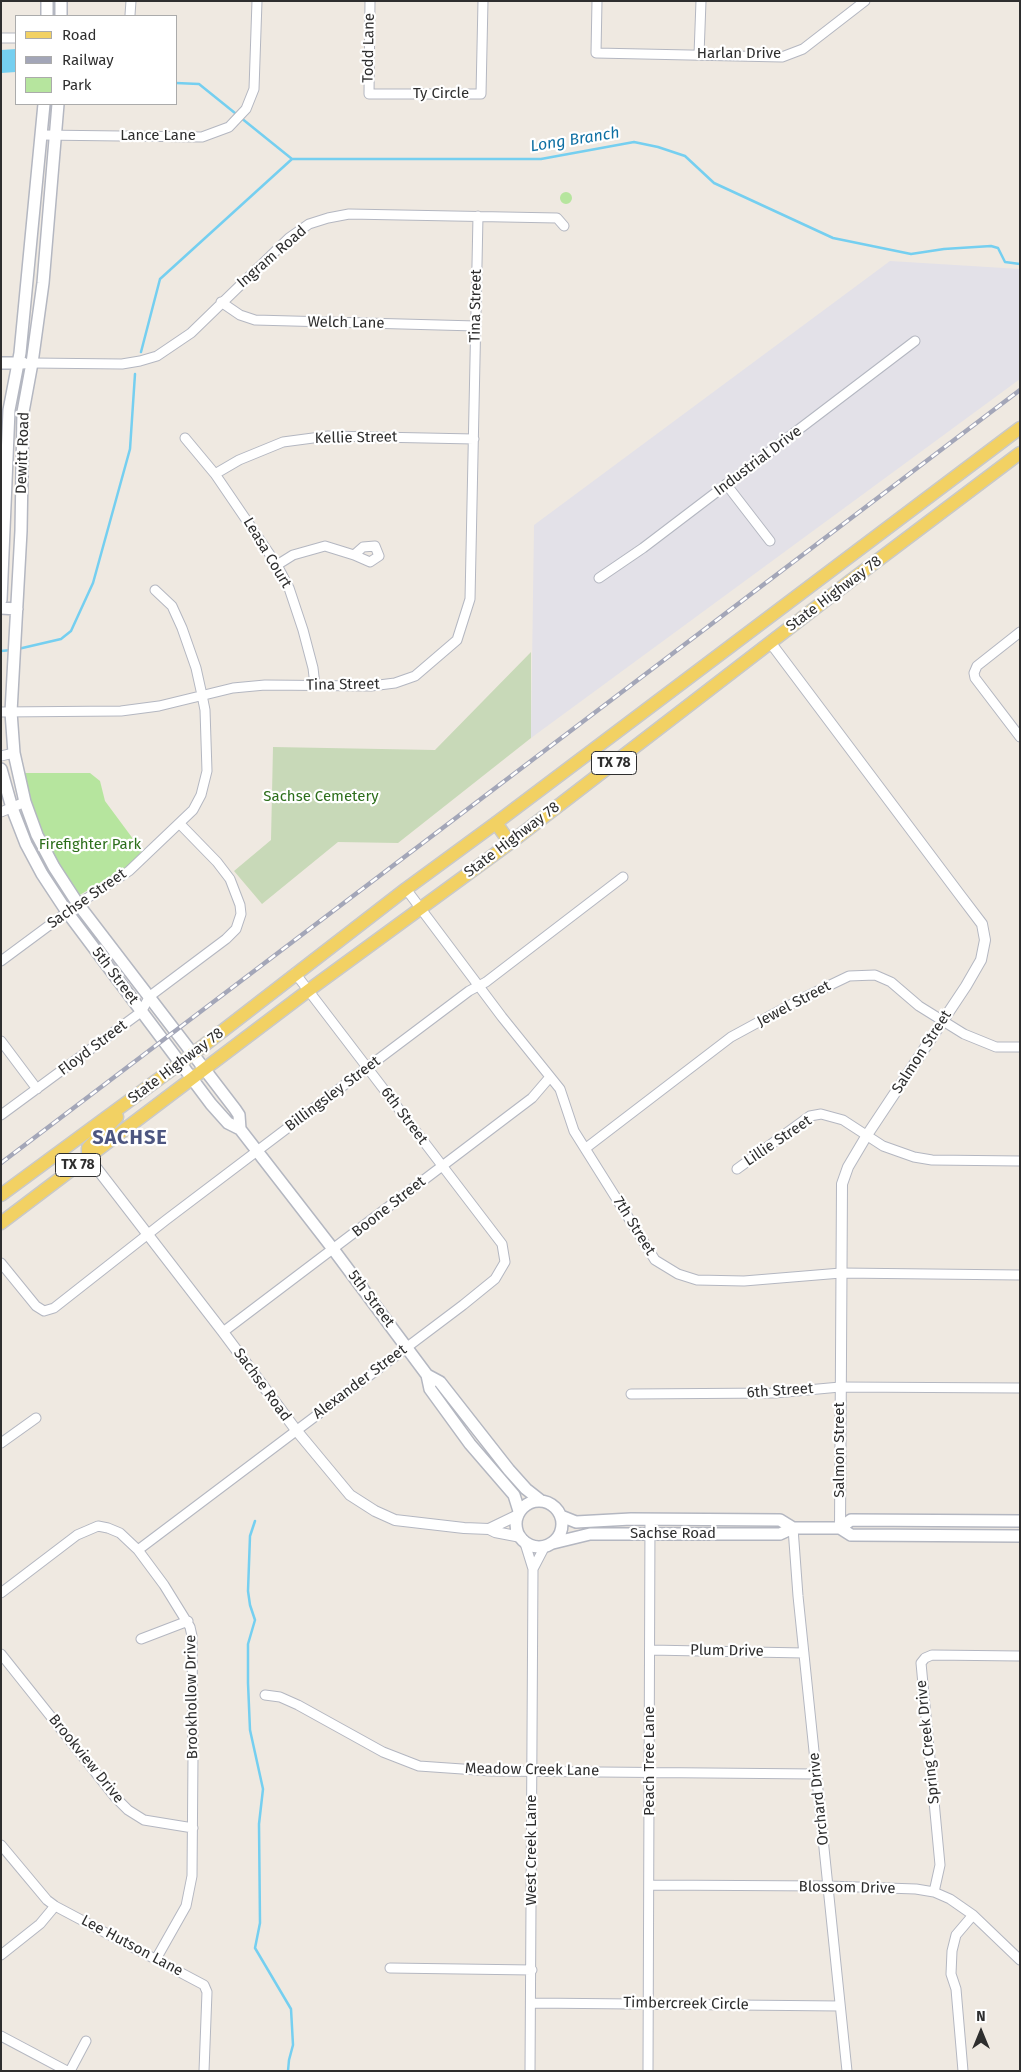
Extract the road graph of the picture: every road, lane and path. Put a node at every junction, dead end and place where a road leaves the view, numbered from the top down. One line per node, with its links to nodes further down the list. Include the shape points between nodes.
1 (47, 1): 10 (main road)
2 (61, 1): 11 (main road)
3 (130, 1): 12 (street)
4 (257, 1): 20 (street, Lance Lane, via 254,89 246,109 229,127 202,137)
5 (370, 1): 16 (street, Todd Lane)
6 (483, 1): 16 (street, Ty Circle, via 481,94)
7 (597, 1): 15 (street, Harlan Drive, via 596,53)
8 (701, 1): 15 (street)
9 (865, 1): 15 (street, Harlan Drive, via 803,49 782,56)
10 (47, 15)
11 (61, 15)
12 (130, 15)
13 (1, 38): 14 (street)
14 (15, 38)
15 (699, 55)
16 (369, 94)
17 (44, 105): 19 (main road, Dewitt Road)
18 (58, 105): 20 (main road, Dewitt Road)
19 (41, 135): 20 (street, Lance Lane); 27 (main road, Dewitt Road)
20 (56, 136): 28 (main road, Dewitt Road)
21 (478, 216): 22 (street, Ingram Road, via 558,218); 23 (street, Ingram Road, via 349,214 309,224); 24 (street, Tina Street)
22 (564, 226)
23 (221, 302): 24 (street, Welch Lane, via 240,316 263,321); 28 (street, Ingram Road, via 190,333 157,356 122,364)
24 (476, 326): 33 (street, Tina Street)
25 (915, 342): 36 (street, Industrial Drive)
26 (1, 363): 27 (main road, Ingram Road)
27 (17, 363): 28 (main road, Ingram Road); 29 (main road, Dewitt Road)
28 (32, 363): 30 (main road, Dewitt Road)
29 (11, 398): 30 (main road); 40 (main road, Dewitt Road)
30 (26, 399): 41 (main road, Dewitt Road)
31 (1020, 428): 58 (main road, State Highway 78 / TX 78)
32 (185, 438): 35 (street, Leasa Court)
33 (474, 439): 35 (street, Kellie Street, via 328,436 282,442); 49 (street, Tina Street, via 470,599 457,640 415,676 395,683)
34 (1020, 453): 48 (main road, State Highway 78 / TX 78)
35 (215, 474): 39 (street, Leasa Court)
36 (726, 484): 37 (street); 42 (street, Industrial Drive)
37 (770, 541)
38 (354, 554): 39 (street, via 325,546 294,555)
39 (277, 565): 49 (street, Leasa Court, via 289,588 303,630)
40 (2, 568): 41 (main road); 44 (main road, Dewitt Road)
41 (19, 569): 46 (main road, Dewitt Road)
42 (599, 578)
43 (155, 590): 50 (street, Sachse Street, via 172,606 182,628)
44 (1, 600)
45 (1, 608): 46 (main road)
46 (17, 609): 51 (main road, Dewitt Road)
47 (1020, 632): 52 (street, via 977,666 974,673)
48 (770, 642): 60 (main road, State Highway 78 / TX 78); 74 (street, Salmon Street, via 982,924 984,940 980,960)
49 (314, 685): 50 (street, Tina Street, via 264,685)
50 (202, 695): 51 (street, Tina Street, via 121,711); 59 (street, Sachse Street, via 207,771 201,795)
51 (6, 712): 53 (main road, Dewitt Road)
52 (1020, 737)
53 (14, 753): 54 (street); 56 (main road, Dewitt Road)
54 (1, 756)
55 (1, 769): 57 (main road)
56 (24, 802): 57 (street); 63 (main road, 5th Street, via 37,835)
57 (7, 810): 65 (main road, 5th Street)
58 (496, 823): 60 (main road); 62 (main road, State Highway 78 / TX 78)
59 (180, 824): 63 (street, Sachse Street, via 129,870); 72 (street, Floyd Street, via 230,879 239,899 241,914 236,929 226,939)
60 (510, 843): 64 (main road, State Highway 78 / TX 78)
61 (623, 877): 69 (street, Billingsley Street)
62 (406, 889): 64 (street, 7th Street); 67 (main road, State Highway 78 / TX 78)
63 (78, 904): 65 (street, Sachse Street); 68 (main road, 5th Street)
64 (420, 908): 69 (street, 7th Street); 71 (main road, State Highway 78 / TX 78)
65 (67, 912): 66 (street, Sachse Street); 70 (main road, 5th Street)
66 (1, 960)
67 (295, 973): 71 (street, 6th Street); 77 (main road, State Highway 78 / TX 78)
68 (135, 977): 70 (main road); 72 (main road, 5th Street)
69 (479, 985): 79 (street, Billingsley Street); 81 (street, 7th Street)
70 (122, 986): 73 (main road, 5th Street)
71 (309, 990): 79 (street, 6th Street); 80 (main road, State Highway 78 / TX 78)
72 (150, 996): 73 (street, Floyd Street); 77 (main road, 5th Street)
73 (141, 1012): 78 (main road, 5th Street); 83 (street, Floyd Street)
74 (942, 1020): 76 (street, Jewel Street, via 964,1034 996,1046); 87 (street, Salmon Street); 88 (street, Jewel Street, via 890,982 875,975 849,976 731,1037)
75 (1, 1041): 83 (street)
76 (1020, 1047)
77 (194, 1053): 78 (main road, State Highway 78 / TX 78); 80 (main road, 5th Street)
78 (180, 1064): 82 (main road, 5th Street); 84 (main road, State Highway 78 / TX 78)
79 (368, 1067): 89 (street, Billingsley Street); 92 (street, 6th Street)
80 (205, 1068): 82 (main road, State Highway 78 / TX 78); 86 (main road, 5th Street, via 235,1109)
81 (550, 1077): 88 (street, 7th Street, via 560,1089 574,1131); 92 (street, Boone Street, via 532,1098)
82 (191, 1079): 86 (main road, 5th Street, via 228,1123); 90 (main road, State Highway 78 / TX 78)
83 (37, 1089): 85 (street, Floyd Street)
84 (118, 1110): 90 (main road, via 116,1120 88,1148); 94 (main road, State Highway 78 / TX 78)
85 (1, 1115)
86 (240, 1128): 89 (main road, 5th Street)
87 (867, 1135): 91 (street, Lillie Street, via 883,1146 914,1157); 93 (street, Lillie Street, via 843,1120 828,1115 810,1116); 100 (street, Salmon Street, via 842,1184)
88 (586, 1148): 100 (street, 7th Street, via 655,1260 678,1274 697,1280 744,1281)
89 (257, 1151): 96 (street, Billingsley Street); 97 (main road, 5th Street)
90 (88, 1157): 95 (main road, State Highway 78 / TX 78); 96 (street, Sachse Road)
91 (1020, 1161)
92 (442, 1166): 97 (street, Boone Street); 98 (street, 6th Street, via 502,1244)
93 (737, 1169)
94 (1, 1195)
95 (1, 1223)
96 (147, 1234): 99 (street, Billingsley Street, via 54,1308 44,1311 36,1306); 102 (street, Sachse Road)
97 (333, 1249): 102 (street, Boone Street); 103 (main road, 5th Street)
98 (505, 1262): 103 (street, Alexander Street, via 495,1279)
99 (1, 1263)
100 (841, 1273): 101 (street, 7th Street); 105 (street, Salmon Street)
101 (1020, 1275)
102 (223, 1332): 109 (street, Sachse Road)
103 (407, 1347): 104 (main road, 5th Street); 109 (street, Alexander Street)
104 (427, 1375): 111 (main road, 5th Street, via 440,1382 509,1470); 112 (main road, 5th Street, via 430,1389 470,1444 514,1495)
105 (840, 1388): 106 (street, 6th Street); 107 (street, 6th Street, via 775,1393); 118 (street, Salmon Street)
106 (1020, 1388)
107 (631, 1394)
108 (36, 1418): 110 (street)
109 (296, 1430): 116 (street, Sachse Road, via 350,1494 375,1511 395,1520); 123 (street, Alexander Street)
110 (1, 1443)
111 (540, 1500): 112 (main road, via 531,1502); 113 (main road, via 552,1504)
112 (518, 1513): 116 (street, Sachse Road); 121 (main road)
113 (561, 1516): 114 (main road, Sachse Road, via 576,1522); 122 (main road, via 561,1531)
114 (650, 1519): 117 (main road, Sachse Road, via 780,1520); 119 (street, Peach Tree Lane)
115 (1020, 1521): 118 (main road, Sachse Road, via 850,1520)
116 (489, 1528): 121 (street, Sachse Road)
117 (793, 1528): 118 (main road, Sachse Road); 119 (main road, Sachse Road, via 780,1534); 129 (street, Orchard Drive)
118 (840, 1528): 120 (main road, Sachse Road, via 851,1535)
119 (650, 1534): 122 (main road, Sachse Road, via 590,1534); 128 (street, Peach Tree Lane)
120 (1020, 1536)
121 (522, 1538): 122 (main road, via 529,1545); 124 (street, West Creek Lane)
122 (549, 1545): 124 (street, West Creek Lane)
123 (138, 1550): 125 (street, Brookhollow Drive, via 120,1533 98,1526 90,1528); 126 (street, Brookhollow Drive)
124 (533, 1569): 133 (street, West Creek Lane)
125 (1, 1593)
126 (188, 1621): 127 (street); 136 (street, Brookhollow Drive, via 192,1636)
127 (141, 1639)
128 (650, 1650): 129 (street, Plum Drive); 134 (street, Peach Tree Lane)
129 (804, 1653): 135 (street, Orchard Drive)
130 (1, 1654): 136 (street, Brookview Drive, via 128,1810 144,1820)
131 (1020, 1656): 140 (street, Spring Creek Drive, via 932,1655 921,1663 940,1865)
132 (265, 1695): 133 (street, Meadow Creek Lane, via 298,1705 383,1752 419,1766)
133 (532, 1771): 134 (street, Meadow Creek Lane); 147 (street, West Creek Lane)
134 (650, 1772): 135 (street, Meadow Creek Lane); 138 (street, Peach Tree Lane)
135 (816, 1774): 139 (street, Orchard Drive)
136 (193, 1828): 144 (street, Brookhollow Drive, via 192,1876 186,1906)
137 (1, 1845): 141 (street, Lee Hutson Lane)
138 (649, 1885): 139 (street, Blossom Drive); 149 (street, Peach Tree Lane)
139 (828, 1886): 140 (street, Blossom Drive); 150 (street, Orchard Drive)
140 (934, 1892): 142 (street, Blossom Drive)
141 (55, 1906): 143 (street, via 40,1924); 144 (street, Lee Hutson Lane)
142 (973, 1915): 145 (street, Blossom Drive); 158 (street, via 956,1935 952,1951 951,1974 956,1989)
143 (1, 1955)
144 (156, 1959): 154 (street, Lee Hutson Lane, via 204,1985)
145 (1020, 1960)
146 (390, 1968): 147 (street)
147 (532, 1970): 148 (street, West Creek Lane)
148 (532, 2003): 149 (street, Timbercreek Circle); 155 (street, West Creek Lane)
149 (648, 2004): 150 (street, Timbercreek Circle); 156 (street, Peach Tree Lane)
150 (840, 2006): 157 (street, Orchard Drive)
151 (2, 2040): 153 (street)
152 (86, 2041): 153 (street)
153 (69, 2071)
154 (204, 2071)
155 (530, 2071)
156 (648, 2071)
157 (847, 2071)
158 (963, 2071)

